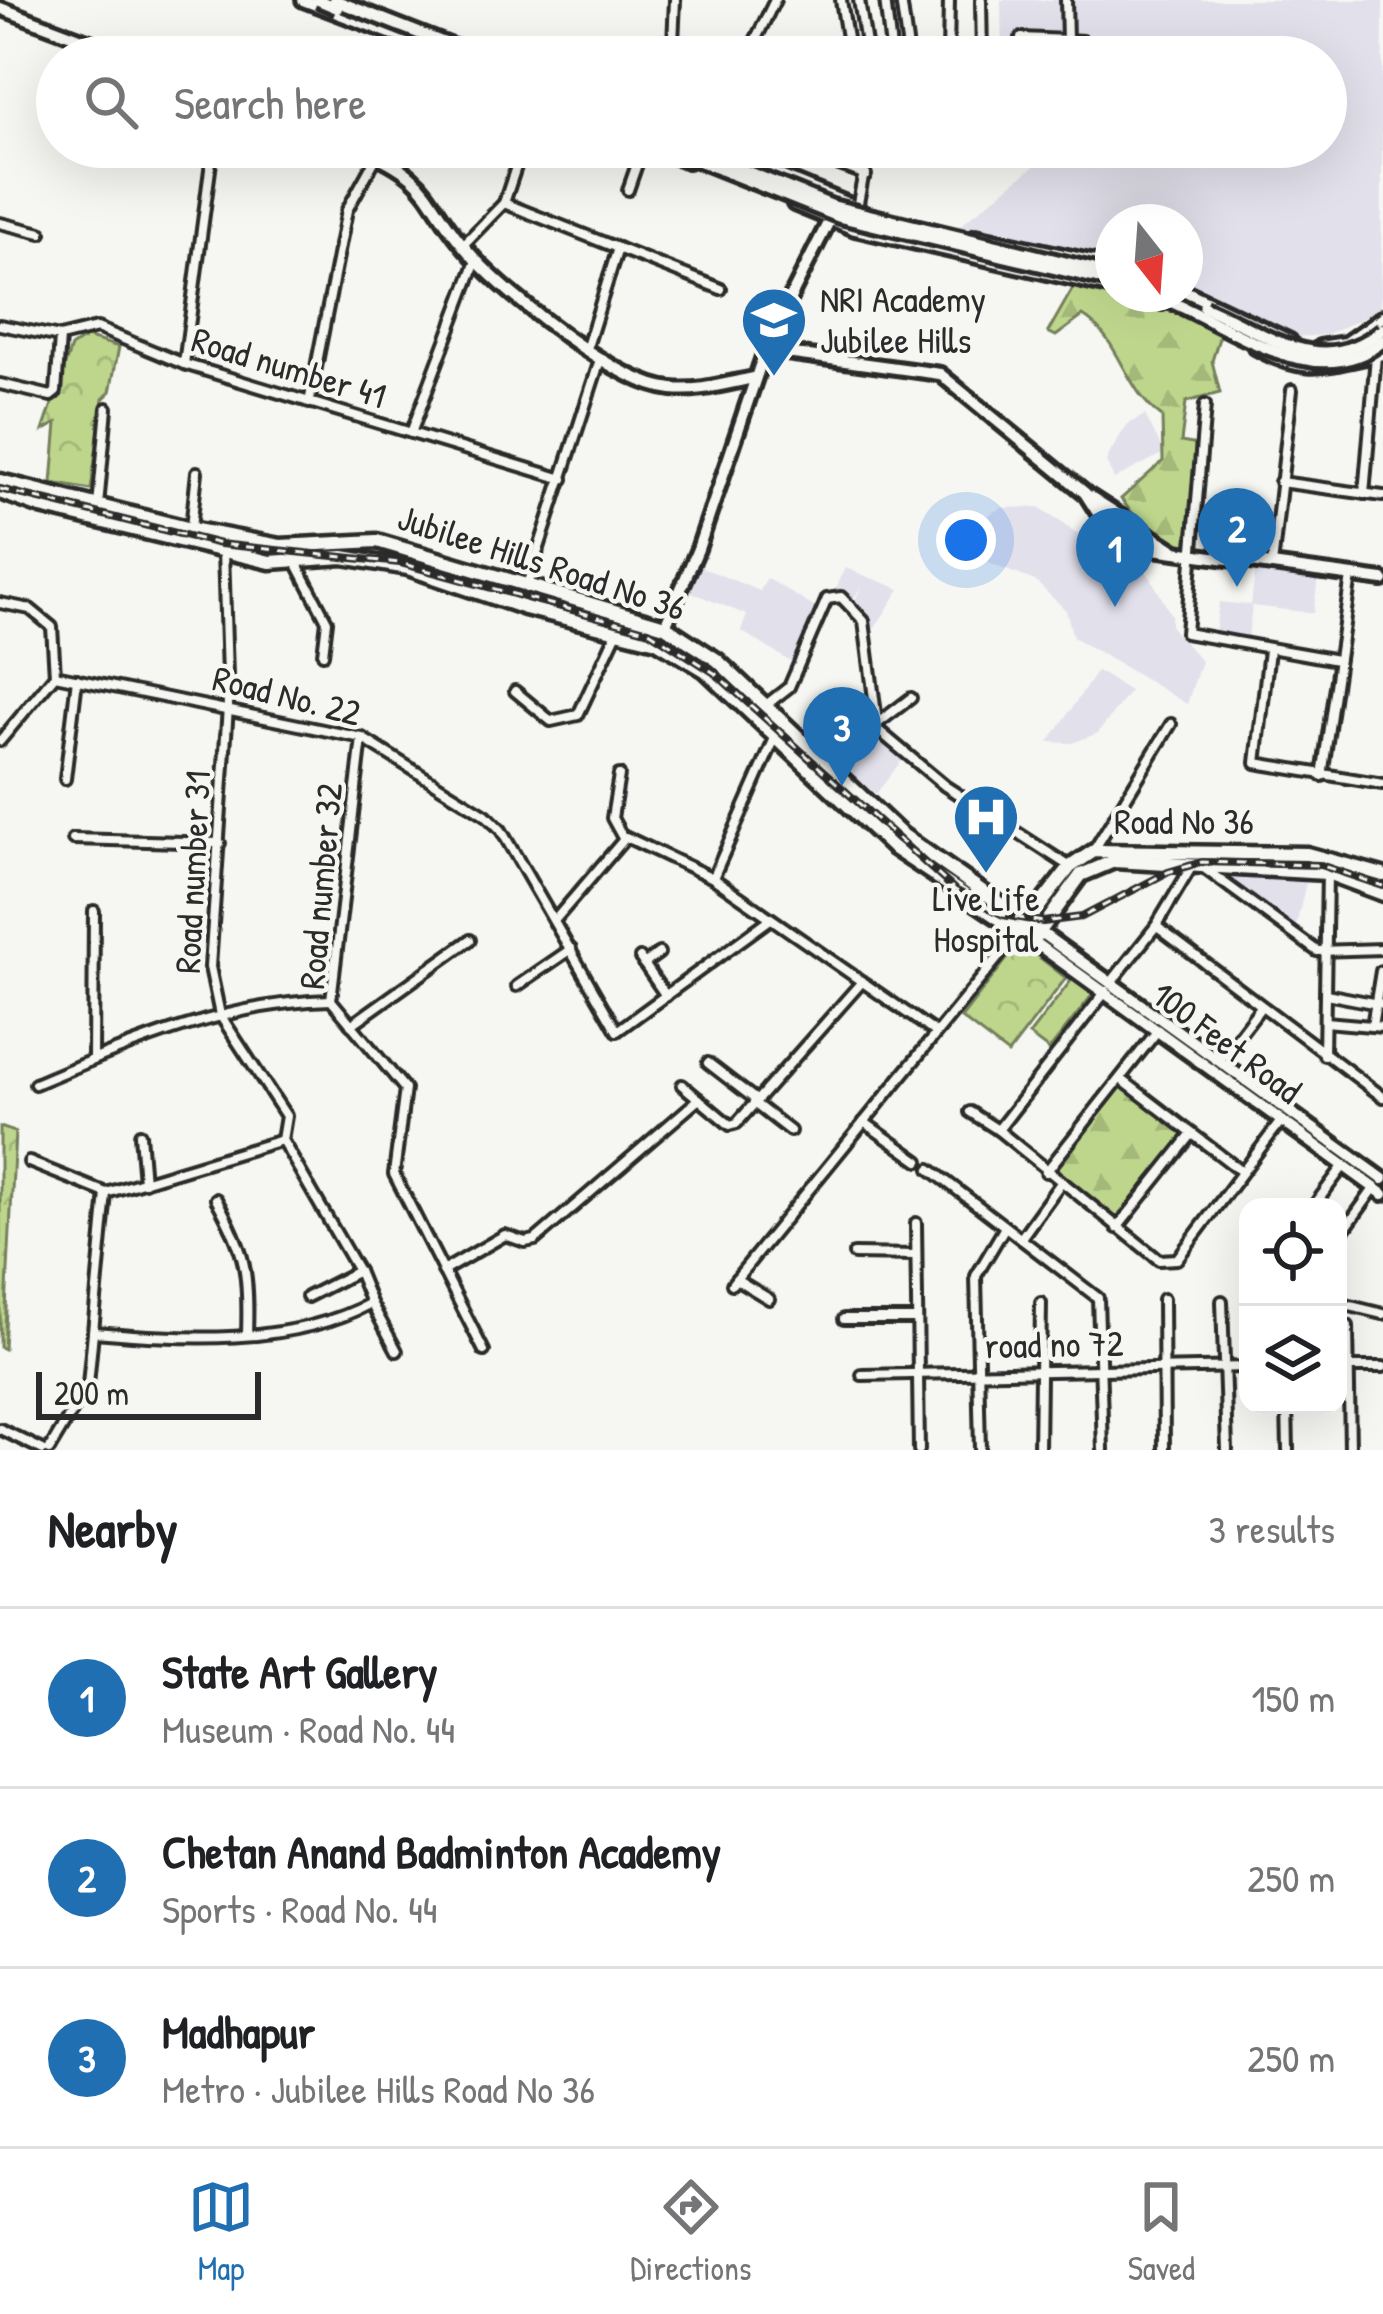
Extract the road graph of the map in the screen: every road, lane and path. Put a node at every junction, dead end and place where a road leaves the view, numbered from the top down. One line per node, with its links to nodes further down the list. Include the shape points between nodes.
1 (303, 0): 17 (main road)
2 (318, 0): 18 (main road, bridge)
3 (334, 0): 19 (main road, bridge)
4 (348, 0): 14 (main road)
5 (675, 0): 21 (street)
6 (775, 0): 22 (street)
7 (841, 0): 23 (street)
8 (859, 0): 24 (street)
9 (885, 0): 25 (street)
10 (901, 0): 26 (street)
11 (949, 0): 27 (street)
12 (981, 0): 28 (street)
13 (1066, 0): 29 (street)
14 (370, 4): 20 (main road)
15 (0, 8): 16 (main road)
16 (74, 36)
17 (398, 36)
18 (410, 36)
19 (426, 36)
20 (439, 36)
21 (673, 36)
22 (757, 36)
23 (847, 36)
24 (865, 36)
25 (889, 36)
26 (906, 36)
27 (948, 36)
28 (982, 36)
29 (1067, 36)
30 (210, 168): 71 (street)
31 (370, 168): 75 (street, via 347,209)
32 (401, 168): 49 (main road, via 419,178)
33 (516, 168): 43 (street)
34 (636, 168): 42 (street)
35 (698, 168): 45 (main road)
36 (716, 168): 55 (main road, bridge, via 840,218)
37 (738, 168): 53 (main road, bridge, via 832,206)
38 (761, 168): 44 (main road)
39 (848, 168): 41 (street)
40 (867, 168): 41 (street)
41 (866, 175): 44 (street)
42 (628, 190)
43 (504, 203): 49 (street); 50 (street)
44 (857, 208): 47 (main road)
45 (830, 219): 51 (main road); 67 (main road)
46 (0, 224): 48 (street)
47 (961, 232): 51 (main road); 54 (main road)
48 (41, 233)
49 (463, 245): 52 (main road)
50 (618, 248): 57 (street); 69 (street)
51 (943, 252): 56 (main road)
52 (476, 261): 69 (main road); 78 (street)
53 (1095, 272)
54 (1095, 272)
55 (1095, 273)
56 (1095, 274)
57 (721, 289)
58 (1203, 300): 66 (main road, via 1298,345)
59 (1203, 307): 64 (main road, bridge, via 1313,355 1358,346)
60 (1183, 312): 68 (main road, via 1283,362 1316,368)
61 (1192, 312): 68 (main road, bridge, via 1311,363)
62 (1383, 317): 66 (main road)
63 (0, 325): 65 (street, Road number 41)
64 (1383, 329)
65 (60, 337): 71 (street, Road number 41, via 97,328); 73 (street, via 56,392)
66 (1355, 339): 68 (main road)
67 (767, 345): 72 (main road); 84 (main road, via 783,355 940,374)
68 (1381, 348): 85 (street)
69 (586, 350): 70 (main road)
70 (600, 360): 72 (main road, via 673,389); 80 (street)
71 (184, 364): 75 (street, Road number 41)
72 (754, 378): 99 (main road)
73 (0, 384)
74 (1292, 390): 82 (street)
75 (309, 403): 78 (street, Road number 41)
76 (1205, 405): 91 (street)
77 (106, 408): 87 (street)
78 (411, 433): 80 (street, Road number 41)
79 (197, 472): 89 (street)
80 (563, 479): 96 (street)
81 (0, 481): 87 (main road, Jubilee Hills Road No 36)
82 (1280, 482): 85 (street); 93 (street)
83 (0, 492): 88 (main road, Jubilee Hills Road No 36)
84 (1085, 494): 91 (main road); 91 (main road, via 1120,541)
85 (1364, 494): 86 (street)
86 (1383, 496)
87 (98, 507): 88 (main road, Jubilee Hills Road No 36)
88 (128, 521): 89 (main road, Jubilee Hills Road No 36); 90 (main road, Jubilee Hills Road No 36)
89 (191, 530): 96 (main road, Jubilee Hills Road No 36, via 280,546 377,541)
90 (223, 550): 92 (main road, Jubilee Hills Road No 36); 110 (street, Road number 31)
91 (1184, 554): 93 (main road); 102 (street, via 1186,633)
92 (296, 564): 100 (main road, Jubilee Hills Road No 36, via 375,562); 103 (street, via 327,621)
93 (1272, 567): 94 (main road)
94 (1351, 576): 95 (main road); 104 (street)
95 (1383, 580)
96 (526, 589): 98 (main road, Jubilee Hills Road No 36)
97 (0, 602): 105 (street, via 30,609 52,628)
98 (609, 609): 99 (main road, Jubilee Hills Road No 36); 100 (main road)
99 (665, 626): 109 (main road, Jubilee Hills Road No 36)
100 (603, 627): 101 (main road, Jubilee Hills Road No 36)
101 (618, 630): 107 (street, via 578,715 551,721); 114 (main road, Jubilee Hills Road No 36, via 688,658)
102 (1269, 650): 104 (street); 117 (street, via 1255,761)
103 (323, 655)
104 (1337, 660): 117 (street)
105 (55, 675): 106 (street, Road No. 22); 115 (street)
106 (77, 679): 110 (street, Road No. 22); 118 (street)
107 (515, 691)
108 (911, 698): 111 (street)
109 (766, 705): 111 (street, via 789,687 827,598 837,595 864,621); 136 (main road, Jubilee Hills Road No 36, via 901,834)
110 (228, 706): 113 (street, Road No. 22); 122 (street, Road number 31)
111 (876, 724): 126 (street, via 904,757)
112 (1171, 724): 123 (street)
113 (362, 738): 134 (street, Road No. 22, via 494,822); 149 (street, Road number 32)
114 (776, 738): 130 (street); 136 (main road, Jubilee Hills Road No 36, via 892,847)
115 (0, 741)
116 (619, 775): 120 (street, via 612,818)
117 (1322, 776): 119 (street)
118 (65, 778)
119 (1383, 784)
120 (623, 838): 130 (street); 134 (street)
121 (73, 839): 122 (street)
122 (220, 843): 152 (street, Road number 31, via 210,967)
123 (1094, 851): 124 (main road, Road No 36); 126 (main road, Road No 36)
124 (1286, 853): 127 (main road); 129 (main road, Road No 36)
125 (1196, 865): 127 (main road, Road No 36); 135 (street); 137 (main road, Road No 36, via 1088,868); 142 (street)
126 (1070, 867): 136 (main road, Road No 36)
127 (1283, 869): 128 (main road, Road No 36)
128 (1327, 873): 131 (main road, Road No 36); 142 (street)
129 (1383, 874)
130 (712, 878): 133 (street)
131 (1383, 894)
132 (94, 911): 160 (street)
133 (769, 920): 144 (street); 148 (street)
134 (554, 921): 139 (street, Road No. 22)
135 (1156, 926): 145 (street); 151 (street)
136 (1023, 927): 137 (main road, Jubilee Hills Road No 36); 158 (street)
137 (1037, 936): 145 (main road, 100 Feet Road)
138 (470, 940): 154 (street)
139 (571, 949): 146 (street); 148 (street, Road No. 22, via 617,1030)
140 (1383, 949): 142 (street)
141 (659, 952): 148 (street, via 642,961)
142 (1325, 952): 147 (street)
143 (1381, 970): 150 (street)
144 (860, 984): 158 (street); 168 (street)
145 (1110, 985): 157 (main road, 100 Feet Road); 161 (main road, 100 Feet Road); 173 (street)
146 (518, 986)
147 (1325, 994): 150 (street); 153 (street)
148 (665, 996)
149 (331, 1000): 152 (street, via 273,1001); 154 (street, Road number 32)
150 (1379, 1004): 155 (street)
151 (1260, 1008): 159 (street); 161 (street)
152 (220, 1016): 160 (street); 177 (street, Road number 31, via 286,1116)
153 (1324, 1022): 155 (street); 159 (street)
154 (351, 1025): 199 (street, Road number 32, via 405,1090 394,1174)
155 (1372, 1026): 156 (street)
156 (1383, 1027)
157 (1159, 1029): 163 (street); 170 (main road, 100 Feet Road)
158 (936, 1033): 171 (street)
159 (1324, 1055): 166 (street)
160 (93, 1059): 164 (street)
161 (1221, 1059): 172 (main road, 100 Feet Road)
162 (708, 1063): 168 (street)
163 (1121, 1079): 176 (street); 183 (street)
164 (35, 1084)
165 (682, 1084): 167 (street)
166 (1383, 1097)
167 (698, 1099): 168 (street, via 730,1125); 199 (street, via 531,1242 505,1234)
168 (755, 1102): 174 (street)
169 (970, 1112): 173 (street)
170 (1281, 1120): 172 (main road, 100 Feet Road); 182 (street)
171 (863, 1122): 178 (street); 201 (street, via 734,1281)
172 (1302, 1129): 180 (main road, 100 Feet Road); 184 (main road, 100 Feet Road)
173 (998, 1130): 183 (street)
174 (790, 1131)
175 (140, 1134): 185 (street)
176 (1192, 1134): 182 (street); 193 (street)
177 (282, 1140): 185 (street); 198 (street, Road number 31)
178 (919, 1161)
179 (29, 1162): 188 (street)
180 (1342, 1168): 187 (main road, 100 Feet Road); 189 (street)
181 (930, 1169): 192 (street)
182 (1241, 1171): 193 (street, via 1171,1263)
183 (1046, 1172): 186 (street)
184 (1382, 1177)
185 (144, 1182): 188 (street)
186 (1060, 1184): 193 (street); 195 (street)
187 (1378, 1192): 194 (street)
188 (106, 1193): 211 (street)
189 (1319, 1198)
190 (215, 1199): 212 (street, via 249,1272)
191 (916, 1223): 197 (street)
192 (1005, 1227): 195 (street); 221 (street, via 977,1268)
193 (1117, 1228)
194 (1347, 1228)
195 (1021, 1238): 220 (street, via 1098,1298)
196 (854, 1254): 197 (street)
197 (916, 1256): 209 (street)
198 (358, 1271): 200 (street); 203 (street, Road number 31)
199 (443, 1271): 214 (street, Road number 32)
200 (307, 1297)
201 (770, 1299)
202 (1162, 1299): 219 (street)
203 (371, 1300): 212 (street); 213 (street, Road number 31)
204 (1222, 1301): 218 (street)
205 (1041, 1303): 222 (street)
206 (1347, 1305): 207 (street)
207 (1383, 1314)
208 (844, 1319): 209 (street)
209 (914, 1319): 223 (street)
210 (1348, 1326): 215 (street)
211 (93, 1332): 212 (street, via 186,1340); 227 (street, via 88,1385)
212 (247, 1334)
213 (397, 1351)
214 (484, 1351)
215 (1349, 1366): 216 (street); 235 (street)
216 (1383, 1366)
217 (1239, 1367): 218 (street, road no 72)
218 (1226, 1368): 219 (street, road no 72); 233 (street)
219 (1162, 1369): 220 (street, road no 72); 232 (street)
220 (1101, 1371): 222 (street, road no 72); 231 (street)
221 (980, 1372): 222 (street, road no 72); 223 (street, road no 72); 229 (street)
222 (1040, 1372): 230 (street)
223 (918, 1374): 224 (street, road no 72); 228 (street)
224 (862, 1375)
225 (1287, 1414): 234 (street)
226 (0, 1429): 227 (street)
227 (46, 1450)
228 (920, 1450)
229 (980, 1450)
230 (1039, 1450)
231 (1103, 1450)
232 (1164, 1450)
233 (1227, 1450)
234 (1288, 1450)
235 (1350, 1450)

